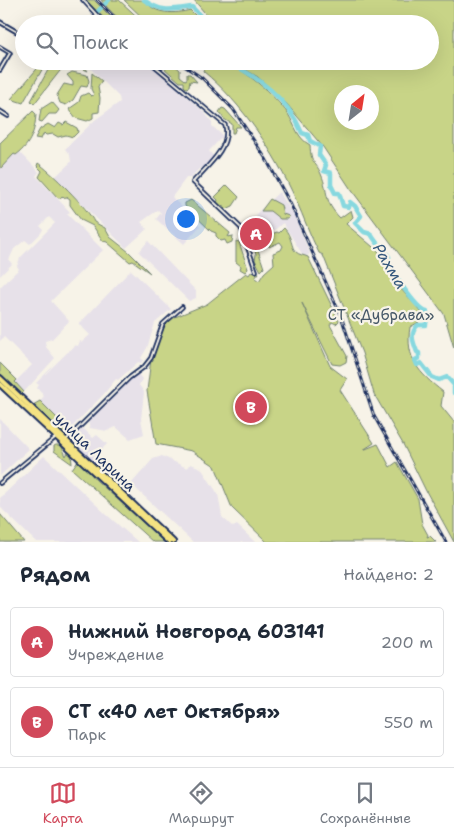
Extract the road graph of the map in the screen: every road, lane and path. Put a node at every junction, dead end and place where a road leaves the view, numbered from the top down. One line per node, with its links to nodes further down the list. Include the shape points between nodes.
1 (82, 0): 2 (street)
2 (96, 15)
3 (0, 22): 4 (street)
4 (15, 31)
5 (0, 47): 6 (street, via 10,53)
6 (0, 70)
7 (161, 70): 10 (street, via 225,125 227,136 216,157 193,182 241,228)
8 (0, 111): 9 (street)
9 (8, 116)
10 (256, 271)
11 (182, 307): 15 (street, via 163,324 147,364)
12 (0, 378): 14 (main road, улица Ларина)
13 (0, 384): 14 (main road, улица Ларина)
14 (58, 435): 15 (main road, улица Ларина); 16 (street); 17 (main road, улица Ларина)
15 (66, 440): 18 (main road, улица Ларина)
16 (0, 483)
17 (169, 542)
18 (173, 542)

